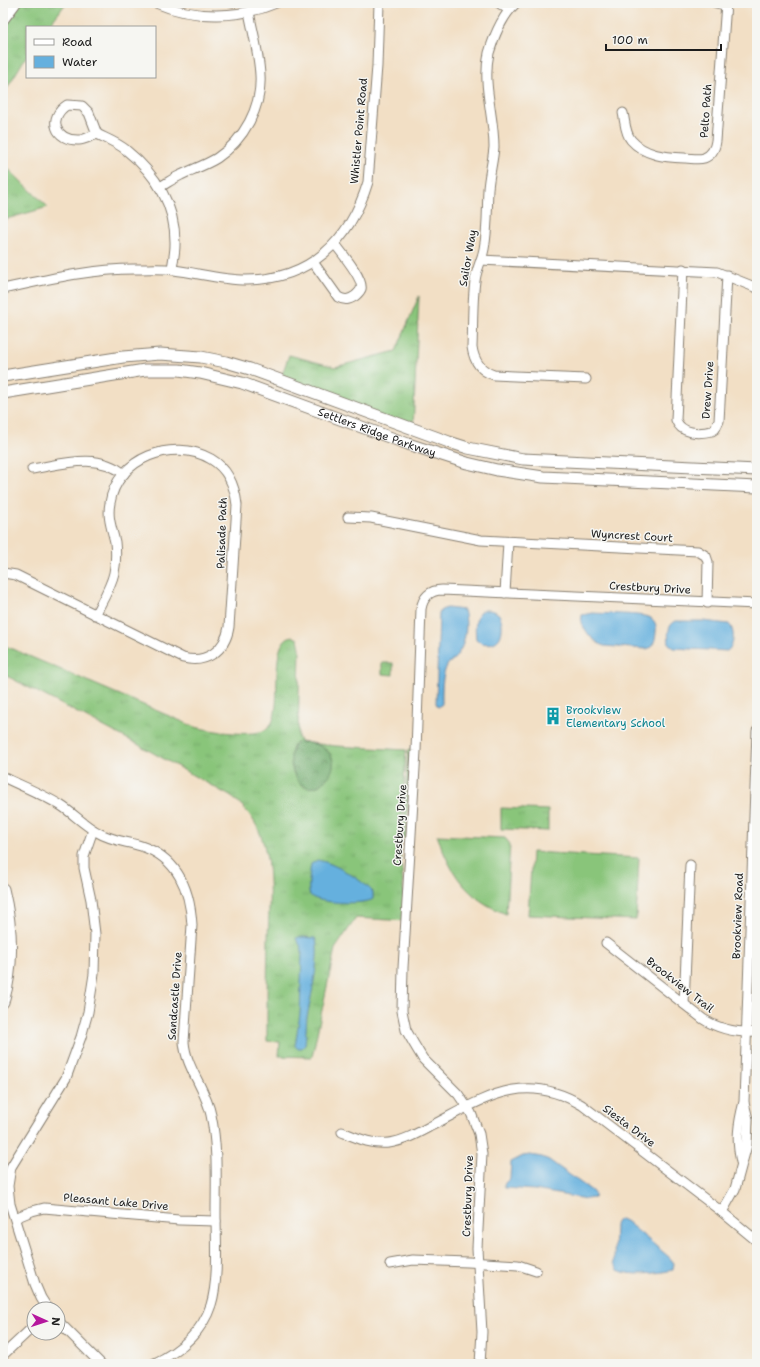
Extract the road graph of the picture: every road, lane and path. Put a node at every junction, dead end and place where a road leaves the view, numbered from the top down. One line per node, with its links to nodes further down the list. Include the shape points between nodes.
1 (15, 3): 10 (street)
2 (156, 3): 9 (street, via 200,14)
3 (276, 3): 9 (street)
4 (379, 3): 14 (street, Whistler Point Road, via 368,182 353,220)
5 (499, 3): 8 (street)
6 (716, 3): 7 (street)
7 (726, 4): 11 (street, Pelto Path, via 716,141 711,152 704,158 697,158 666,157 644,150 628,136)
8 (512, 6): 15 (street, Sailor Way, via 500,25 489,54 486,82 494,147 488,186 486,238)
9 (249, 12): 13 (street, via 260,77 257,104 245,130 237,141 217,158)
10 (3, 19)
11 (623, 113)
12 (97, 134): 12 (street, via 89,113 82,106 67,105 56,116 58,132 64,137 80,140); 13 (street, via 126,149)
13 (160, 187): 18 (street, via 172,216 176,245)
14 (335, 244): 16 (street, Whistler Point Road); 16 (street, via 360,278 360,292 348,300 338,297)
15 (481, 260): 17 (street); 23 (street, Sailor Way, via 474,282 472,348 482,370 494,375)
16 (313, 262): 18 (street, Whistler Point Road, via 286,274 260,279 236,280)
17 (682, 269): 19 (street); 19 (street, Drew Drive, via 676,420 684,431 689,432 712,431 719,421)
18 (172, 270): 21 (street, Whistler Point Road, via 99,271)
19 (727, 275): 20 (street)
20 (757, 288)
21 (3, 289)
22 (3, 376): 26 (street, Settlers Ridge Parkway, via 142,355 201,357 250,369 468,448 523,459)
23 (586, 379)
24 (3, 393): 28 (street, Settlers Ridge Parkway, via 139,371 179,370 242,383 408,444 497,470 543,478)
25 (32, 469): 27 (street, via 91,461 113,466)
26 (757, 470)
27 (124, 474): 35 (street, Palisade Path, via 117,484 110,504 110,523 116,552 114,574); 35 (street, Palisade Path, via 147,456 175,451 193,453 214,461 231,481 237,505 227,636 224,644 213,654 206,658 190,660)
28 (757, 487)
29 (348, 516): 30 (street, Wyncrest Court, via 478,540)
30 (508, 542): 32 (street); 33 (street, Wyncrest Court, via 698,551 705,555 708,562)
31 (3, 573): 35 (street, Palisade Path, via 16,575)
32 (505, 593): 33 (street, Crestbury Drive); 46 (street, Crestbury Drive, via 432,591 423,600 422,607 402,1011 406,1030 423,1059 458,1094)
33 (707, 603): 34 (street, Crestbury Drive)
34 (757, 604)
35 (95, 615)
36 (757, 731): 44 (street, Brookview Road)
37 (3, 776): 38 (street, Sandcastle Drive, via 62,806)
38 (93, 830): 49 (street, via 84,856 95,934 92,991 81,1037 66,1078 12,1166 8,1195); 50 (street, Sandcastle Drive, via 109,838 148,849 165,860 179,875 189,897 192,925 184,1052 204,1091 211,1114 216,1155)
39 (690, 865): 43 (street)
40 (3, 889): 42 (street, via 8,911 11,956)
41 (606, 942): 43 (street, Brookview Trail)
42 (3, 1002)
43 (684, 1004): 44 (street, Brookview Trail, via 712,1025)
44 (747, 1032): 45 (street, Brookview Trail); 48 (street, Brookview Road, via 744,1102 748,1119 747,1146 735,1189)
45 (757, 1032)
46 (467, 1107): 47 (street, Siesta Drive, via 408,1138 389,1143 373,1143); 48 (street, Siesta Drive, via 504,1092 529,1088 567,1096); 52 (street, Crestbury Drive, via 479,1134 482,1154)
47 (342, 1132)
48 (722, 1212): 51 (street, Siesta Drive)
49 (15, 1218): 50 (street, Pleasant Lake Drive, via 44,1208); 55 (street, via 35,1284)
50 (216, 1221): 60 (street, Sandcastle Drive, via 215,1285 211,1306 186,1344)
51 (757, 1241)
52 (477, 1262): 53 (street, via 413,1260); 54 (street, via 518,1264); 61 (street, Crestbury Drive, via 482,1332)
53 (390, 1264)
54 (536, 1271)
55 (43, 1301)
56 (66, 1329): 59 (street)
57 (26, 1333): 58 (street)
58 (3, 1355)
59 (101, 1364)
60 (153, 1364)
61 (480, 1364)

